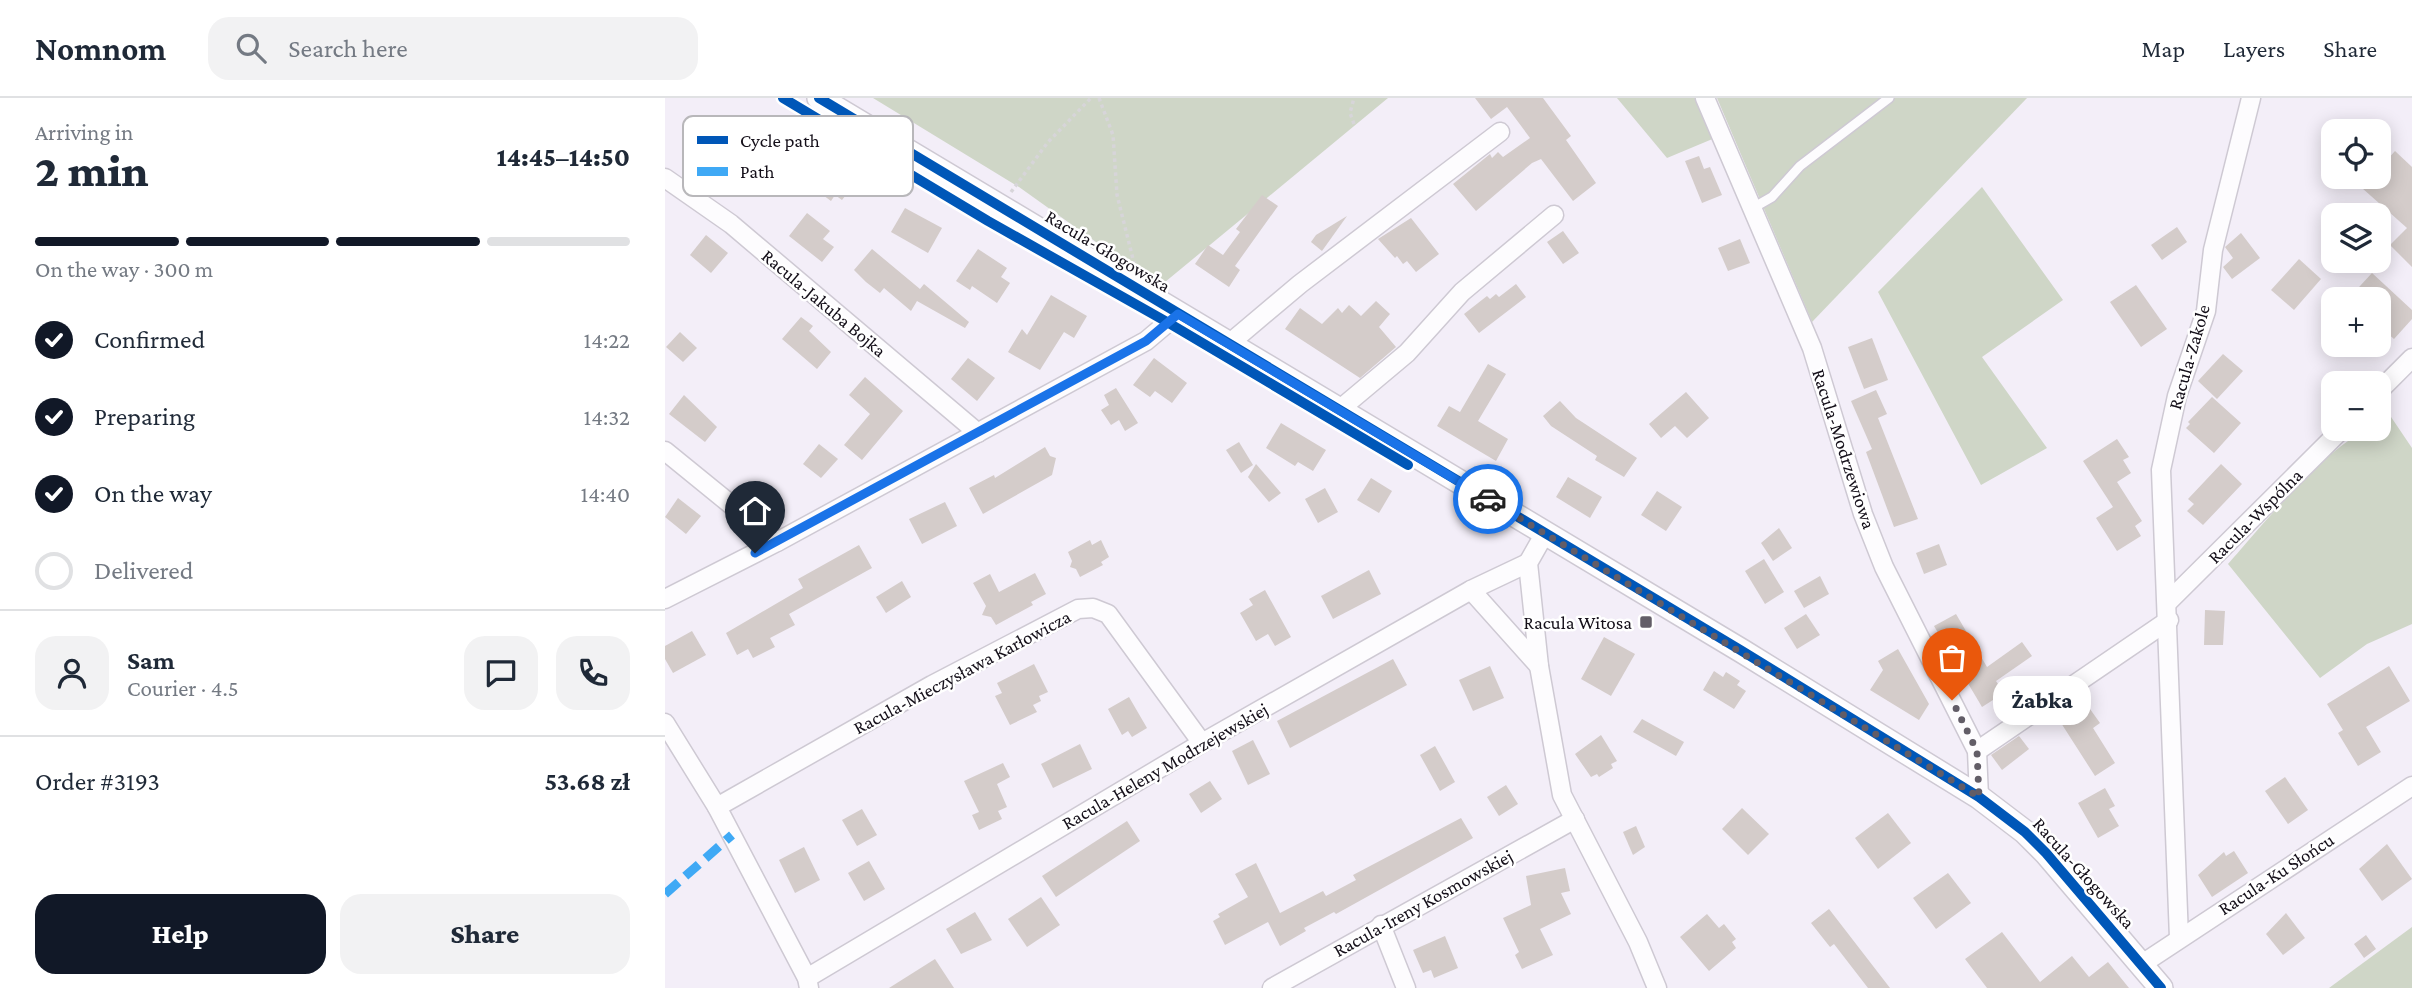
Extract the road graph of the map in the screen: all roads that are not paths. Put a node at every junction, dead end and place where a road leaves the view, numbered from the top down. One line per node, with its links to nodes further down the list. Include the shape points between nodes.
1 (819, 98): 5 (street, Racula-Głogowska)
2 (1705, 98): 11 (street, Racula-Modrzewiowa)
3 (1889, 98): 11 (lane, via 1800,166 1772,197)
4 (2251, 98): 26 (street, Racula-Zakole, via 2213,250 2206,311 2177,396 2161,470)
5 (849, 116)
6 (1500, 132): 14 (street)
7 (913, 155): 13 (street, Racula-Głogowska)
8 (665, 178): 9 (street, Racula-Jakuba Bojka)
9 (683, 191)
10 (691, 196): 18 (street, Racula-Jakuba Bojka, via 731,224)
11 (1751, 209): 30 (street, Racula-Modrzewiowa, via 1812,348 1884,567)
12 (1554, 215): 17 (street, via 1462,292 1408,353)
13 (1178, 314): 14 (street, Racula-Głogowska); 18 (street, via 1146,341)
14 (1230, 343): 17 (street, Racula-Głogowska)
15 (2412, 358): 16 (street)
16 (2391, 379)
17 (1339, 410): 21 (street, Racula-Głogowska)
18 (978, 433): 22 (street)
19 (2331, 441): 26 (street, Racula-Wspólna)
20 (665, 451): 22 (street)
21 (1545, 533): 23 (street); 32 (street, Racula-Głogowska)
22 (777, 542): 25 (street)
23 (1528, 563): 24 (street, Racula-Heleny Modrzejewskiej); 27 (street)
24 (1471, 590): 27 (street); 29 (street, Racula-Heleny Modrzejewskiej)
25 (665, 599)
26 (2168, 611): 30 (street); 36 (street, Racula-Zakole)
27 (1539, 666): 34 (street, via 1562,795)
28 (665, 723): 33 (street)
29 (1202, 743): 33 (street, Racula-Mieczysława Karłowicza, via 1108,614 1093,608 1077,609); 38 (street, Racula-Heleny Modrzejewskiej)
30 (1977, 751): 32 (street, Racula-Modrzewiowa)
31 (2412, 786): 36 (street, Racula-Ku Słońcu)
32 (1979, 797): 37 (street, Racula-Głogowska, via 2025,832)
33 (716, 807): 38 (street)
34 (1575, 819): 35 (street, Racula-Ireny Kosmowskiej); 41 (street)
35 (1381, 925): 39 (street, Racula-Ireny Kosmowskiej); 40 (street)
36 (2179, 938): 37 (street, Racula-Ku Słońcu)
37 (2142, 964): 42 (street, Racula-Głogowska)
38 (808, 983)
39 (1272, 988)
40 (1406, 988)
41 (1657, 988)
42 (2161, 988)

